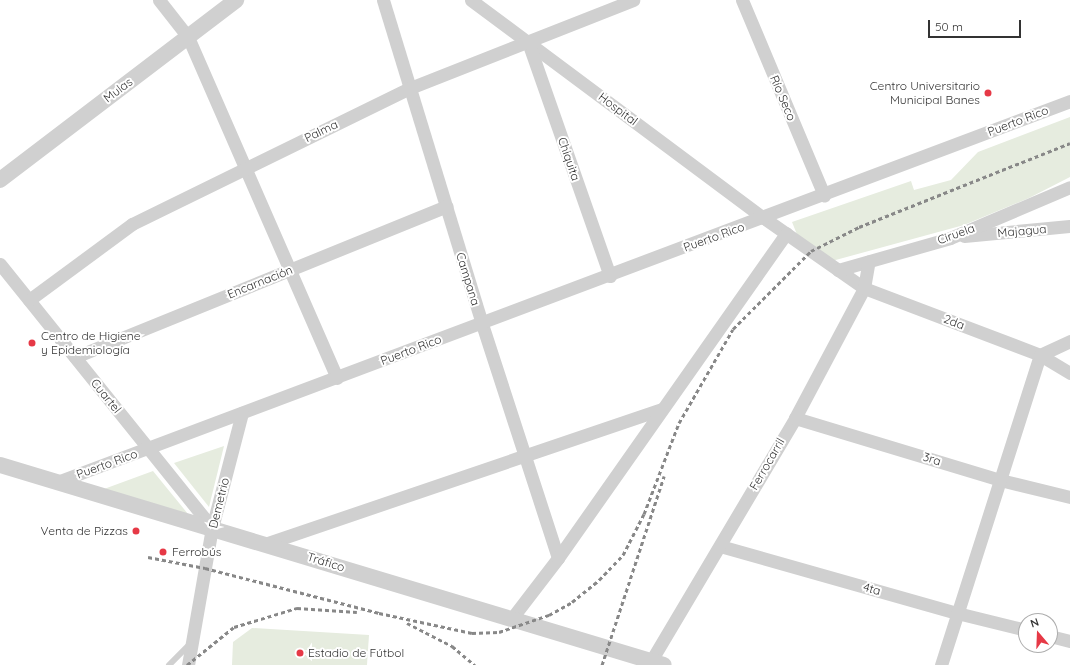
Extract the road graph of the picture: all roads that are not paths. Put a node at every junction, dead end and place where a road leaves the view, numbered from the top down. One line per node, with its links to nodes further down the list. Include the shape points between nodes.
1 (159, 0): 7 (street)
2 (236, 0): 7 (street, Mulas)
3 (383, 0): 9 (street, Campana)
4 (471, 0): 8 (street, Hospital)
5 (633, 0): 8 (street, Palma)
6 (742, 0): 14 (street, Río Seco)
7 (188, 37): 11 (street); 12 (street, Mulas)
8 (528, 42): 9 (street, Palma); 16 (street, Hospital); 24 (street, Chiquita)
9 (410, 88): 11 (street, Palma); 15 (street, Campana)
10 (1070, 101): 14 (street, Puerto Rico)
11 (245, 168): 22 (street); 26 (street, Palma, via 132,224)
12 (0, 180)
13 (1070, 187): 19 (street, Ciruela)
14 (824, 195): 16 (street, Puerto Rico)
15 (446, 206): 22 (street, Encarnación); 27 (street, Campana)
16 (764, 218): 18 (street); 24 (street, Puerto Rico)
17 (1070, 226): 19 (street, Majagua)
18 (786, 233): 23 (street); 33 (street)
19 (950, 238): 20 (street, Ciruela)
20 (869, 261): 23 (street, Ciruela); 25 (street, Ferrocarril)
21 (0, 264): 26 (street, Cuartel)
22 (290, 270): 30 (street, Encarnación); 32 (street)
23 (838, 270): 25 (street, 2da)
24 (610, 276): 27 (street, Puerto Rico)
25 (864, 288): 29 (street, 2da); 35 (street, Ferrocarril)
26 (29, 300): 30 (street, Cuartel)
27 (482, 324): 32 (street, Puerto Rico); 37 (street, Campana)
28 (1070, 341): 29 (street)
29 (1040, 355): 31 (street, 2da); 39 (street)
30 (75, 357): 36 (street, Cuartel)
31 (1070, 373)
32 (337, 378): 34 (street, Puerto Rico)
33 (661, 409): 37 (street); 45 (street)
34 (242, 413): 36 (street, Puerto Rico); 42 (street, Demetrio)
35 (795, 418): 39 (street, 3ra); 44 (street, Ferrocarril)
36 (148, 448): 40 (street, Puerto Rico); 42 (street, Cuartel)
37 (525, 456): 43 (street); 45 (street, Campana)
38 (0, 465): 40 (street, Tráfico)
39 (1000, 480): 41 (street, 3ra); 46 (street)
40 (57, 482): 42 (street, Tráfico)
41 (1070, 497)
42 (212, 528): 43 (street, Tráfico); 51 (street, Demetrio)
43 (265, 544): 47 (street, Tráfico)
44 (720, 546): 46 (street, 4ta); 53 (street, Ferrocarril)
45 (558, 558): 47 (street)
46 (958, 613): 48 (street, 4ta); 56 (street)
47 (512, 618): 52 (street, Tráfico)
48 (1018, 628)
49 (1058, 638): 50 (street)
50 (1070, 640)
51 (192, 642): 54 (lane); 55 (street, Demetrio)
52 (623, 659): 53 (street, Tráfico)
53 (657, 663)
54 (169, 665)
55 (188, 665)
56 (941, 665)

